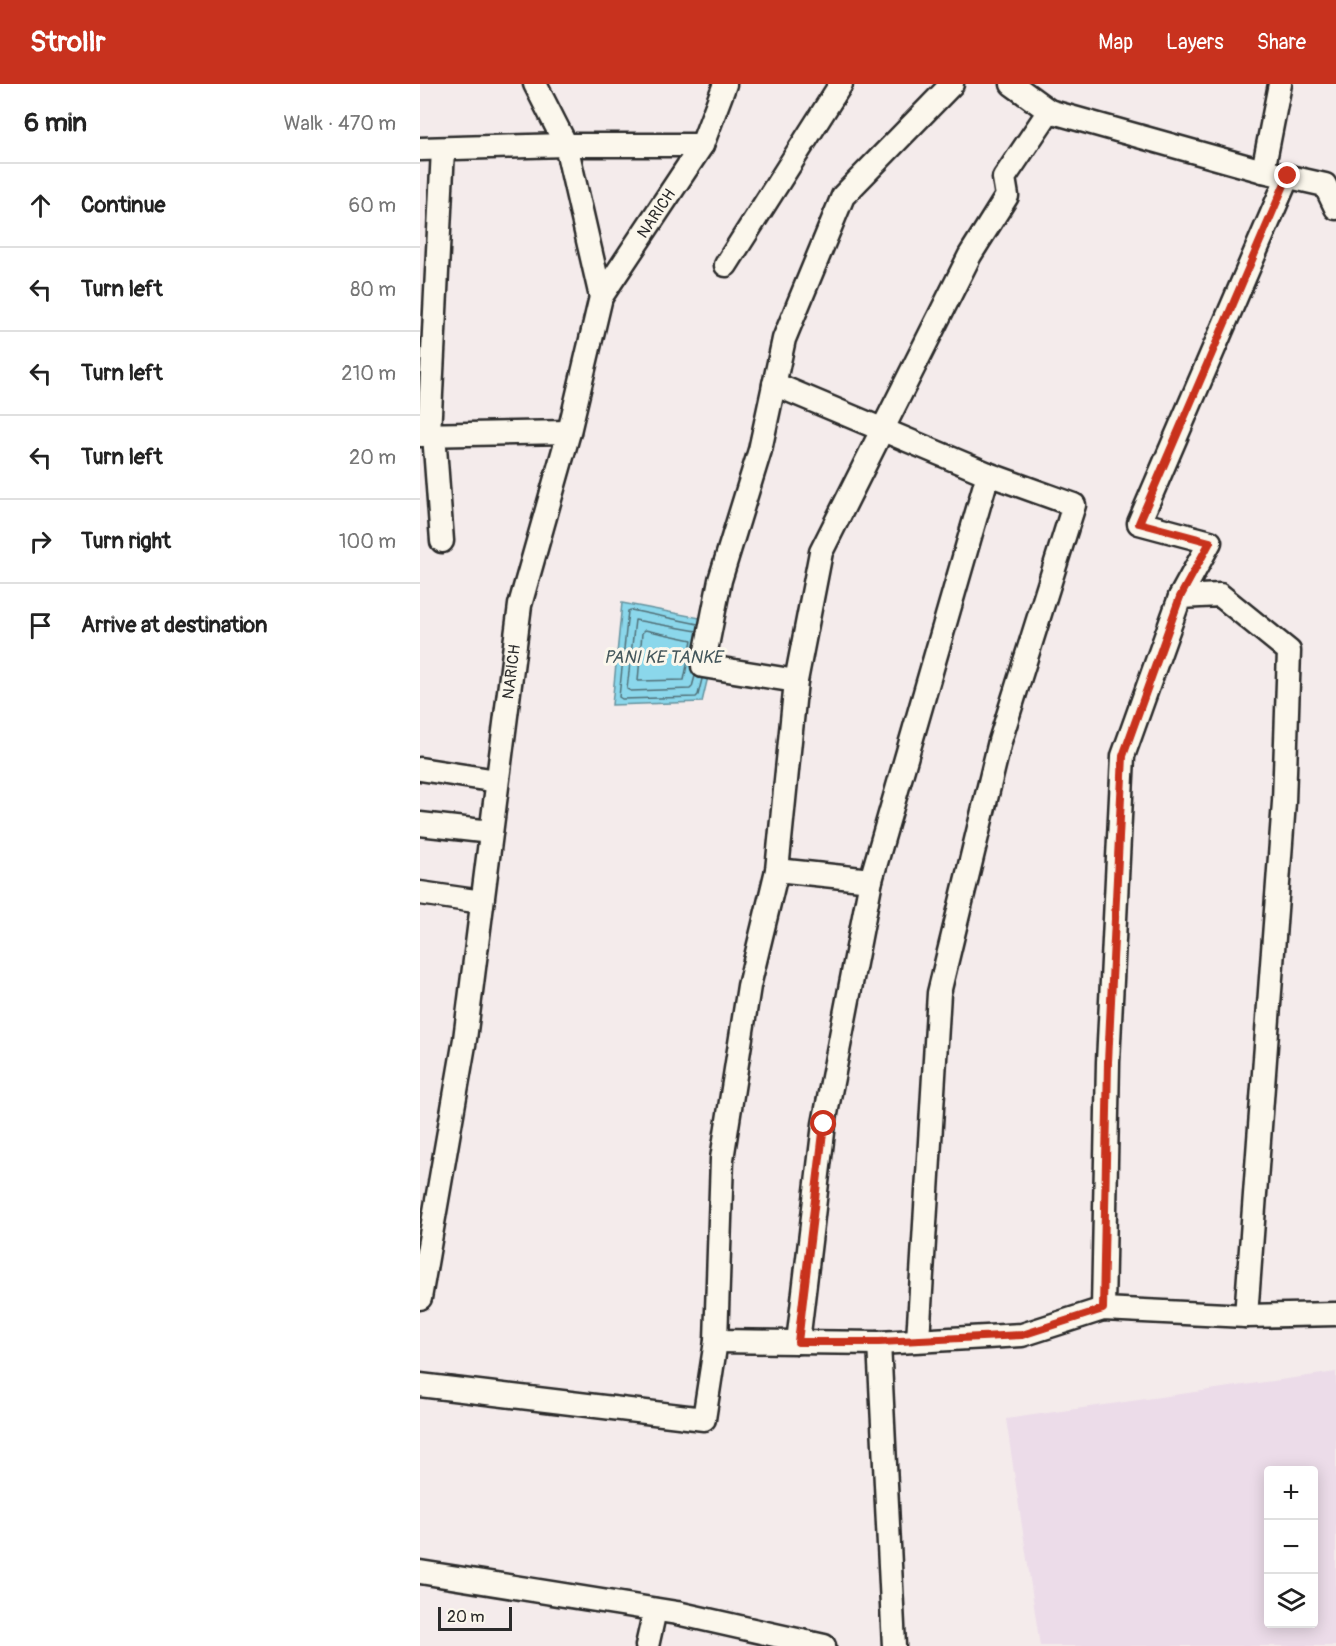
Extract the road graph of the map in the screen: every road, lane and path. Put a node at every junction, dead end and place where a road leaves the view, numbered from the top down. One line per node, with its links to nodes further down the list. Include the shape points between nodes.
1 (535, 84): 8 (street)
2 (724, 84): 9 (street, NARICH)
3 (842, 84): 15 (street)
4 (952, 84): 17 (street, via 843,196 784,339)
5 (1012, 84): 7 (street)
6 (1280, 84): 12 (street)
7 (1049, 111): 12 (street); 18 (street, via 1004,178 1007,196 970,255)
8 (566, 145): 9 (street); 11 (street); 16 (street)
9 (702, 145): 16 (street, NARICH)
10 (420, 149): 11 (street)
11 (443, 149): 20 (street)
12 (1263, 171): 13 (street)
13 (1288, 176): 14 (street, via 1325,185); 23 (street, via 1139,523 1210,542)
14 (1336, 208)
15 (726, 265)
16 (601, 297): 19 (street, NARICH)
17 (774, 384): 18 (street); 24 (street, via 760,450 720,580 703,666)
18 (882, 430): 21 (street); 24 (street, via 821,552)
19 (569, 432): 20 (street); 26 (street, NARICH, via 520,605)
20 (428, 435): 22 (street)
21 (987, 474): 30 (street); 39 (street, via 1074,505 1000,741 939,993)
22 (441, 541)
23 (1180, 597): 35 (street, via 1123,756 1108,1062); 37 (street, via 1220,595 1289,651 1284,802)
24 (796, 681): 29 (street)
25 (420, 770): 26 (street)
26 (497, 781): 28 (street, NARICH)
27 (420, 824): 28 (street)
28 (491, 832): 32 (street, NARICH)
29 (777, 870): 30 (street); 38 (street, via 749,986 722,1159)
30 (871, 880): 40 (street, via 824,1124)
31 (420, 893): 32 (street)
32 (482, 902): 33 (street, NARICH, via 465,1039)
33 (422, 1274): 34 (street, NARICH)
34 (420, 1298)
35 (1103, 1309): 37 (street); 39 (street, via 1022,1335)
36 (1336, 1314): 37 (street)
37 (1246, 1316)
38 (716, 1341): 40 (street); 42 (street, via 704,1419)
39 (918, 1341): 41 (street)
40 (798, 1342): 41 (street)
41 (879, 1342): 47 (street)
42 (420, 1385)
43 (420, 1572): 44 (street)
44 (655, 1610): 45 (street); 46 (street)
45 (647, 1646)
46 (824, 1646)
47 (894, 1646)

